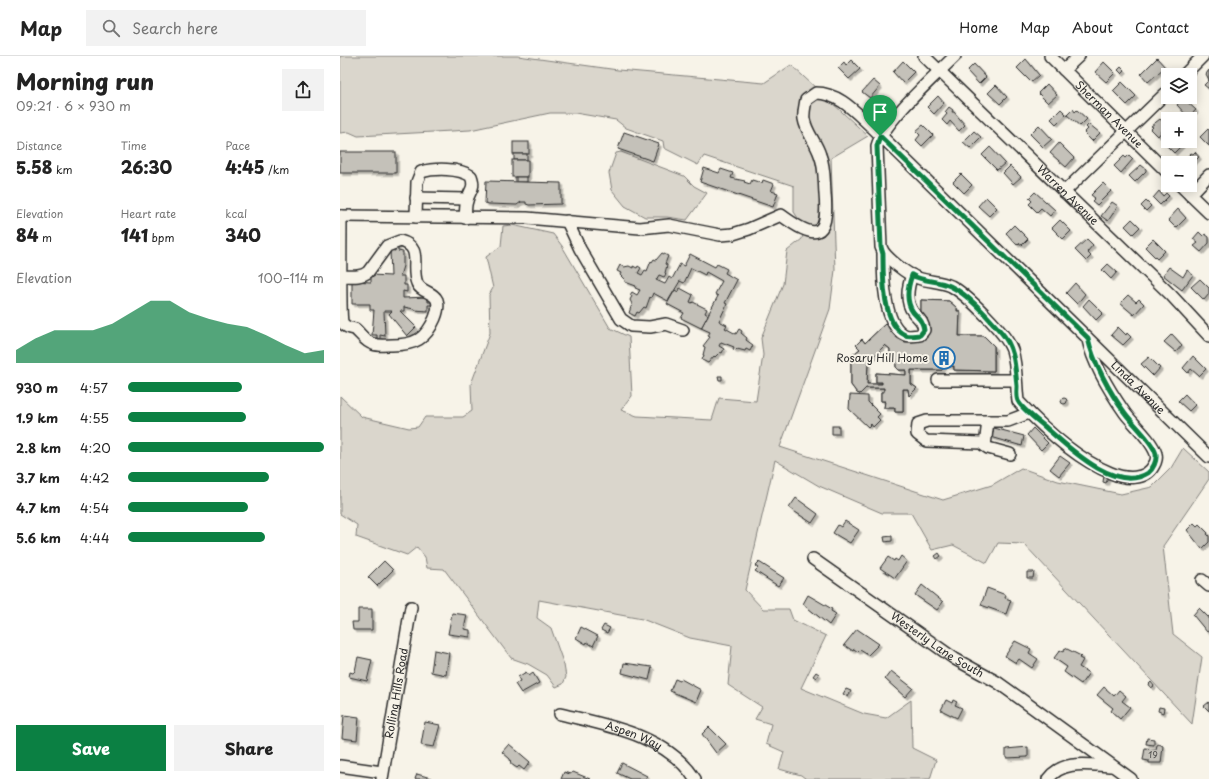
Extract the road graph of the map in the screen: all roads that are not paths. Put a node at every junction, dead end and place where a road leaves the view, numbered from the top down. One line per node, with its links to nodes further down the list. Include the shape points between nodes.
1 (924, 56): 8 (street, Warren Avenue)
2 (955, 56): 8 (street)
3 (1050, 56): 7 (street, Sherman Avenue)
4 (1079, 56): 7 (street)
5 (1203, 56): 6 (street)
6 (1191, 68)
7 (1064, 70): 10 (street, Sherman Avenue)
8 (940, 71): 11 (street); 14 (street, Warren Avenue)
9 (1161, 98): 10 (street)
10 (1127, 132): 12 (street, Sherman Avenue); 14 (street)
11 (880, 136): 23 (street, Linda Avenue, via 843,101 832,95 816,93 806,100 804,118 824,169 827,213 824,227 818,232 802,229 781,215 738,232 720,234 669,225 640,228); 24 (street, via 877,146); 29 (street, Linda Avenue)
12 (1161, 166)
13 (1209, 176): 16 (street)
14 (1064, 192): 28 (street, Warren Avenue, via 1171,295)
15 (1187, 192): 16 (street)
16 (1190, 195): 19 (street)
17 (416, 198): 18 (street); 18 (street, via 417,182 421,172 427,170 460,171 471,176 474,182); 21 (street)
18 (467, 199): 22 (street)
19 (1209, 213)
20 (341, 216): 21 (street); 26 (street)
21 (416, 217): 22 (street)
22 (465, 218): 23 (street)
23 (567, 221): 27 (street, via 580,249 621,319 631,326 650,327 666,324)
24 (883, 254): 25 (street); 25 (street, via 886,303 893,324 908,336 920,335 924,330 923,322 909,305 908,286)
25 (912, 275): 31 (street, via 949,285 960,292 1002,334 1012,348)
26 (341, 276): 26 (street, via 342,323 348,328 355,329 364,340 373,344 404,345 421,339 430,330 438,301 416,283 413,251 409,245 400,241 387,246 364,275)
27 (682, 330)
28 (1209, 336)
29 (1088, 338): 32 (street, via 1090,350 1112,393 1154,448 1156,455 1151,471 1132,478 1116,476 1093,466); 36 (street, Linda Avenue)
30 (938, 380): 31 (street)
31 (1016, 380): 32 (street, via 1018,402)
32 (1029, 413): 33 (street, via 1008,421)
33 (988, 421): 34 (street); 34 (street, via 927,421 918,424 917,434 926,441 981,443)
34 (984, 446): 35 (street)
35 (1010, 454)
36 (1209, 457)
37 (813, 558): 41 (street, Westerly Lane South, via 955,659 997,682)
38 (411, 607): 42 (street, Rolling Hills Road)
39 (560, 714): 43 (street, Aspen Way, via 642,737 670,753)
40 (340, 766): 42 (street)
41 (1112, 766): 44 (street, via 1064,766 1058,768); 45 (street, Westerly Lane South)
42 (382, 775)
43 (695, 779)
44 (1048, 779)
45 (1131, 779)

